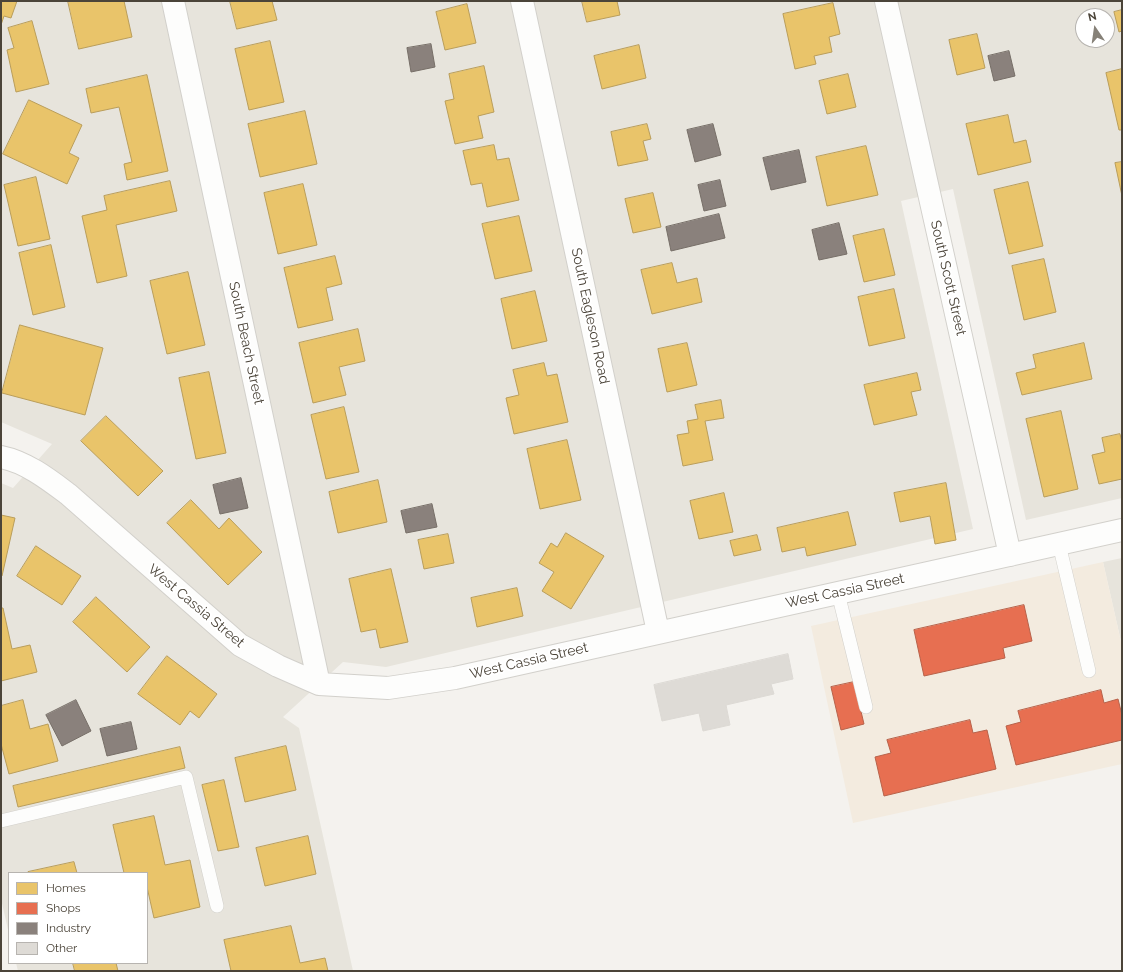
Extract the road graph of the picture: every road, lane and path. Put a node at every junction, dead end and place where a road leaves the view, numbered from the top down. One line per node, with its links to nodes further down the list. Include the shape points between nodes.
1 (173, 1): 11 (street, South Beach Street)
2 (522, 1): 9 (street, South Eagleson Road)
3 (886, 1): 7 (street, South Scott Street)
4 (1, 457): 11 (street, West Cassia Street, via 12,459 44,476 68,494 240,645 278,666)
5 (1122, 530): 6 (street, West Cassia Street)
6 (1059, 544): 7 (street, West Cassia Street); 10 (lane)
7 (1010, 555): 8 (street, West Cassia Street)
8 (838, 593): 9 (street, West Cassia Street); 12 (lane)
9 (658, 632): 11 (street, West Cassia Street, via 455,678 388,688)
10 (1088, 671)
11 (319, 684)
12 (866, 707)
13 (1, 820): 14 (lane, via 186,777)
14 (217, 906)

